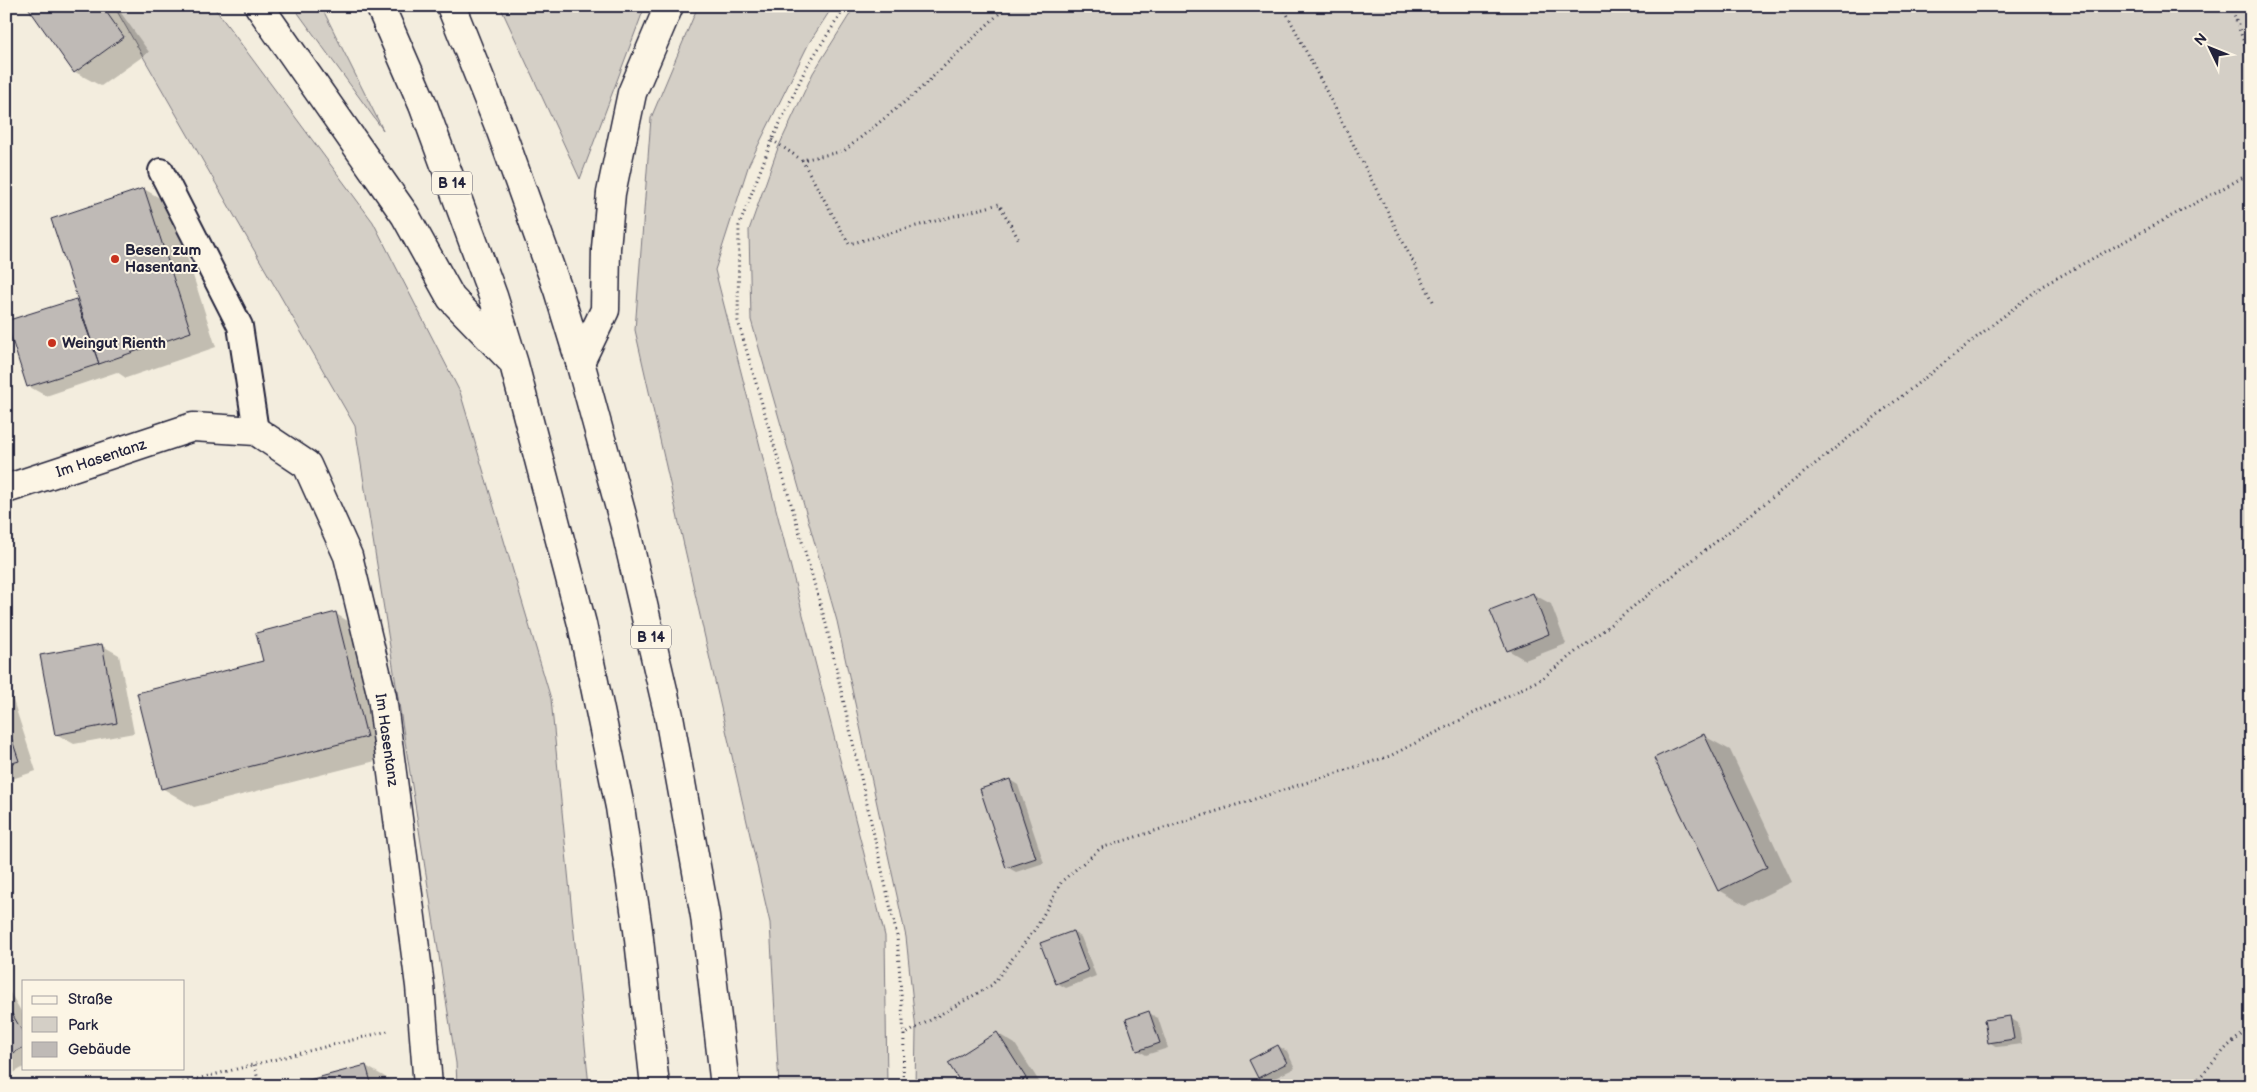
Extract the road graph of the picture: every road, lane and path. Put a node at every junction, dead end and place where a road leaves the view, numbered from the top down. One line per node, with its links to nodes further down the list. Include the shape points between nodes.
1 (259, 6): 17 (main road, via 405,215 450,298)
2 (380, 6): 17 (main road, B 14, via 423,105 493,296)
3 (451, 6): 16 (main road, B 14, via 518,177)
4 (669, 6): 16 (main road, via 632,93 611,193 605,310)
5 (846, 6): 10 (path, via 806,68)
6 (1007, 6): 11 (path, via 917,92 844,151)
7 (1283, 6): 15 (path)
8 (2231, 6): 9 (path)
9 (2251, 62)
10 (772, 140): 11 (path); 22 (path, via 739,226 738,321 826,624 897,936)
11 (802, 160): 14 (path, via 850,244 1000,204)
12 (161, 171): 18 (lane, via 240,326)
13 (2251, 173): 22 (path, via 2042,286 1541,680 1390,756 1101,848 1062,880 1036,928 992,985)
14 (1019, 240)
15 (1434, 303)
16 (580, 362): 28 (main road, B 14, via 624,523 669,716 705,916)
17 (514, 364): 27 (main road, B 14, via 582,624 620,807 638,930)
18 (256, 431): 19 (main road, Im Hasentanz, via 193,427); 20 (main road, Im Hasentanz, via 307,465 348,556 382,697)
19 (6, 489)
20 (423, 1022): 23 (path); 26 (main road, Im Hasentanz)
21 (2251, 1027): 30 (path, via 2228,1046)
22 (904, 1034): 29 (path)
23 (254, 1065): 24 (path); 25 (path)
24 (173, 1085)
25 (260, 1086)
26 (428, 1086)
27 (655, 1086)
28 (725, 1086)
29 (903, 1086)
30 (2192, 1086)

